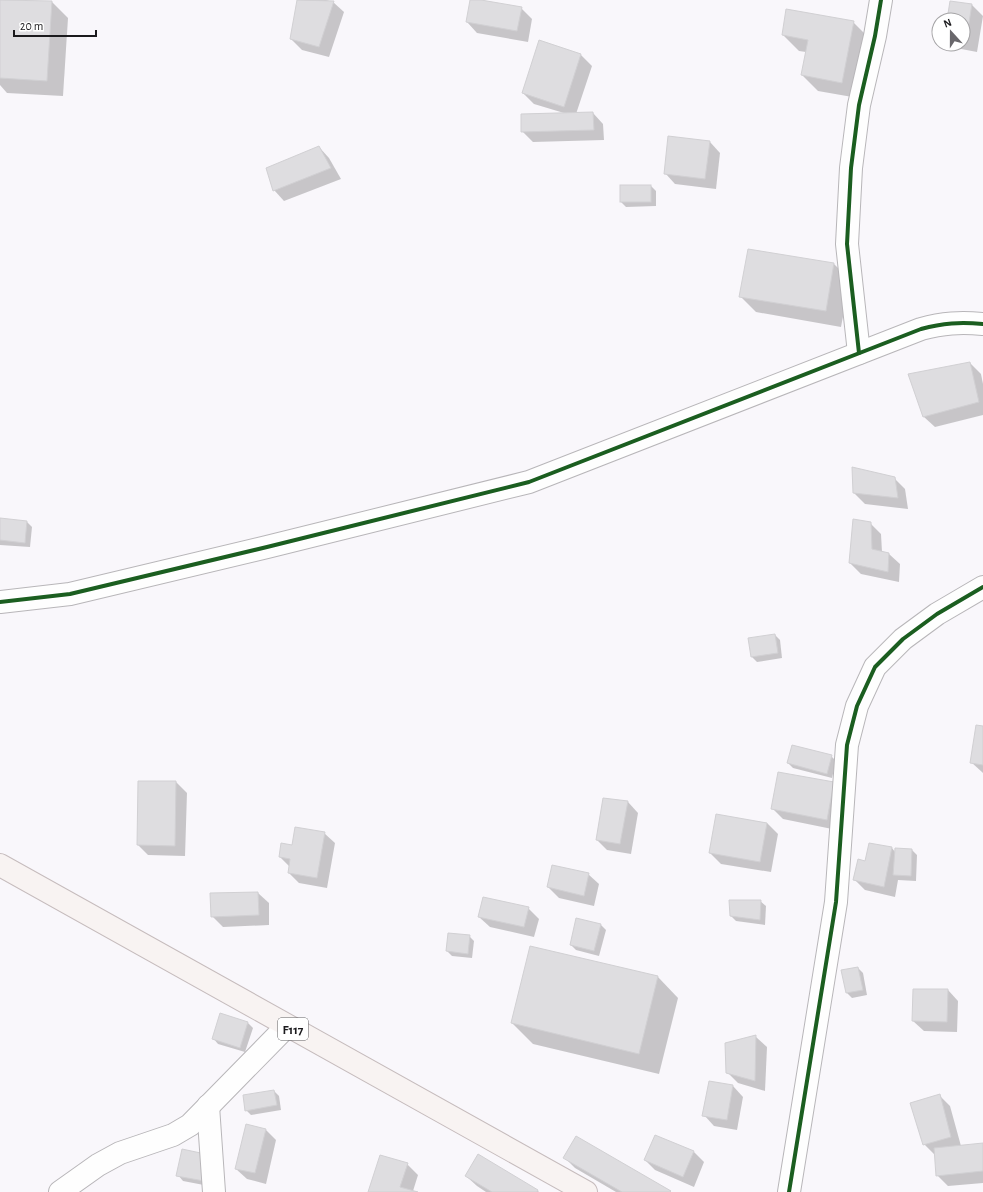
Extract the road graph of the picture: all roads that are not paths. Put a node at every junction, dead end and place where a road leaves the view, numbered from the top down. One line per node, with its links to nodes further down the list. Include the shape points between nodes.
1 (881, 0): 3 (street, via 859,105 851,168 847,244)
2 (983, 324): 3 (street, via 942,323)
3 (859, 353): 5 (street, via 529,482 267,548 70,594)
4 (983, 587): 12 (street, via 937,614 903,639 875,667 857,706 847,746 836,902)
5 (0, 602)
6 (0, 865): 7 (main road, F117)
7 (287, 1026): 8 (street); 11 (main road, F117)
8 (208, 1106): 9 (street, via 190,1125 173,1135 120,1153); 10 (street)
9 (60, 1192)
10 (214, 1192)
11 (586, 1192)
12 (789, 1192)

